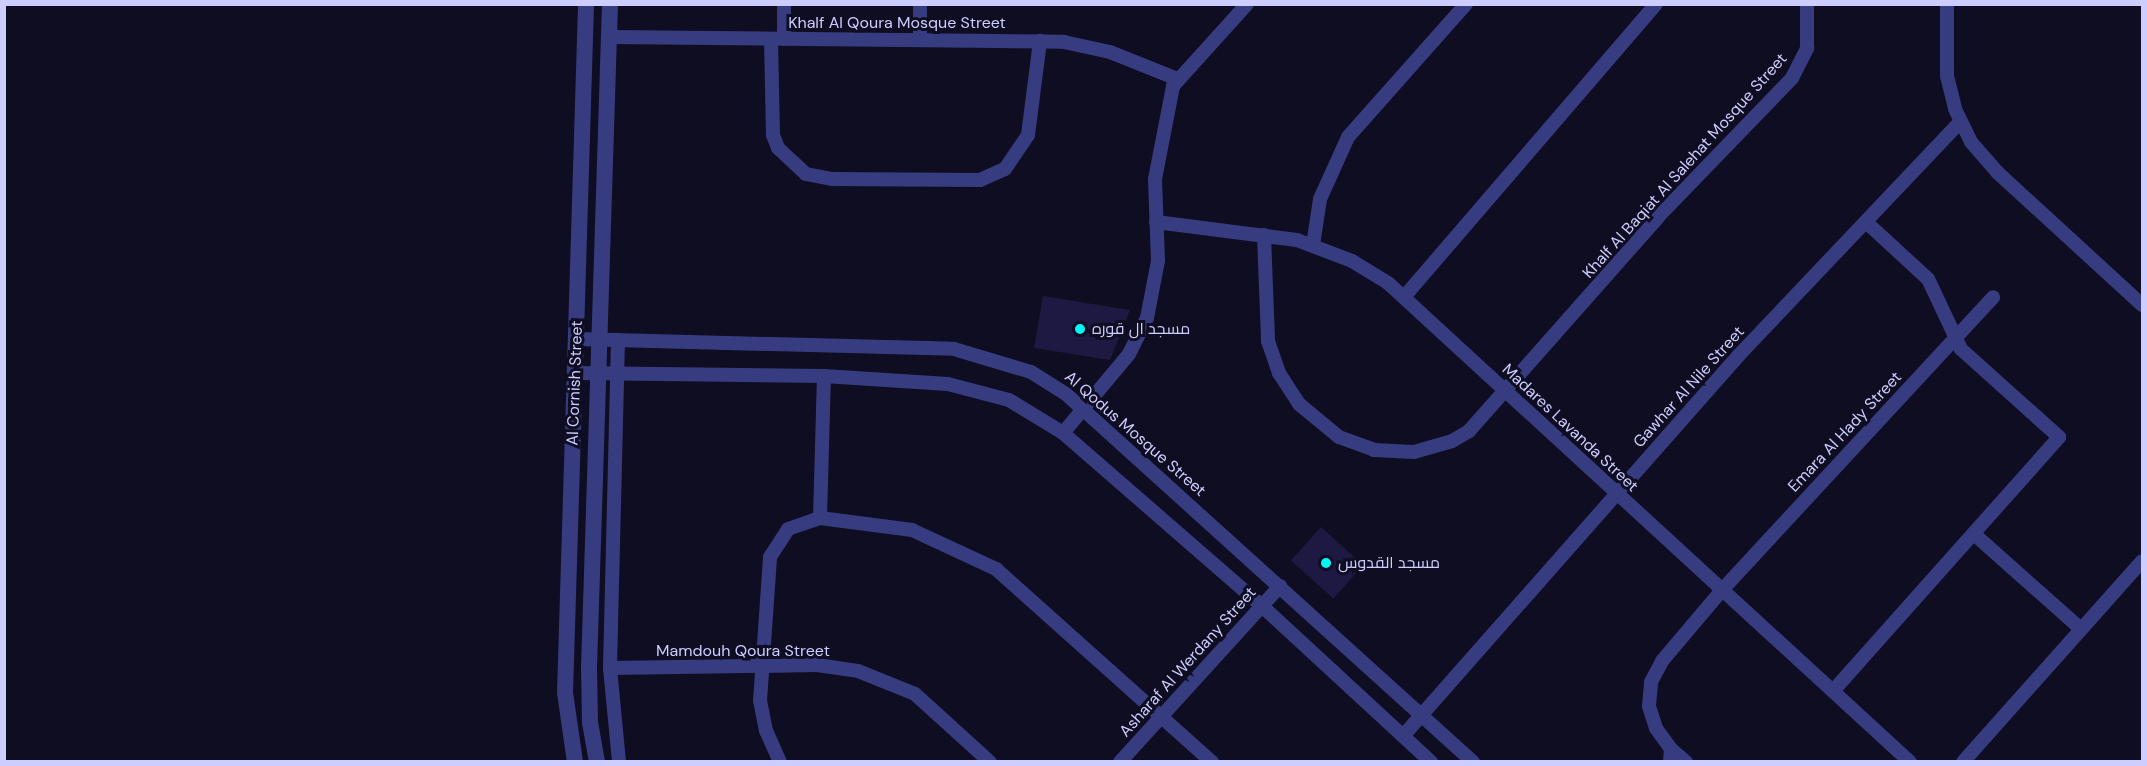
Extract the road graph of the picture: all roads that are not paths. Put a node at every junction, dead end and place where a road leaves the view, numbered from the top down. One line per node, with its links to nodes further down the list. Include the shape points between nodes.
1 (586, 4): 24 (street, Al Cornish Street)
2 (610, 4): 10 (street, Al Cornish Street)
3 (784, 4): 11 (street)
4 (920, 4): 12 (street)
5 (1247, 4): 14 (street)
6 (1466, 4): 19 (street, via 1348,137 1324,188)
7 (1656, 4): 20 (street)
8 (1807, 4): 31 (street, Khalf Al Baqiat Al Salehat Mosque Street, via 1807,48 1792,78 1658,217)
9 (1947, 4): 15 (street, via 1947,76)
10 (610, 37): 11 (street, Khalf Al Qoura Mosque Street); 25 (street, Al Cornish Street)
11 (778, 39): 12 (street, Khalf Al Qoura Mosque Street); 13 (street, via 773,135 778,148 806,174 843,180 980,180 1005,169 1028,135)
12 (920, 40): 13 (street, Khalf Al Qoura Mosque Street)
13 (1041, 41): 14 (street, Khalf Al Qoura Mosque Street, via 1110,52)
14 (1177, 79): 16 (street, via 1155,179)
15 (1960, 122): 17 (street, Gawhar Al Nile Street); 22 (street, via 1997,172)
16 (1156, 222): 18 (street, Madares Lavanda Street); 32 (street, via 1157,270 1147,318 1129,354)
17 (1866, 222): 23 (street, via 1928,279); 34 (street, Gawhar Al Nile Street, via 1739,355)
18 (1264, 235): 19 (street, Madares Lavanda Street); 31 (street, Khalf Al Baqiat Al Salehat Mosque Street, via 1265,324 1272,357 1299,404 1325,428 1374,450 1433,448 1469,431)
19 (1313, 245): 20 (street, Madares Lavanda Street, via 1362,266)
20 (1404, 297): 31 (street, Madares Lavanda Street)
21 (1993, 297): 23 (street, Emara Al Hady Street)
22 (2142, 305)
23 (1954, 338): 36 (street, via 2059,437); 39 (street, Emara Al Hady Street)
24 (577, 339): 25 (street, Al Qodus Mosque Street); 27 (street, Al Cornish Street)
25 (600, 340): 26 (street, Al Qodus Mosque Street); 28 (street, Al Cornish Street)
26 (618, 340): 29 (street); 32 (street, Al Qodus Mosque Street, via 954,349 1031,372)
27 (576, 373): 28 (street); 49 (street, Al Cornish Street, via 565,693)
28 (599, 374): 29 (street); 50 (street, Al Cornish Street, via 588,693)
29 (618, 374): 30 (street); 43 (street)
30 (824, 376): 33 (street, via 969,388 1009,400); 35 (street)
31 (1506, 391): 34 (street, Madares Lavanda Street)
32 (1084, 410): 33 (street); 38 (street, Al Qodus Mosque Street)
33 (1063, 433): 40 (street)
34 (1617, 493): 39 (street, Madares Lavanda Street); 46 (street, Gawhar Al Nile Street)
35 (820, 518): 42 (street, via 788,529 774,547); 45 (street, via 892,525 969,553 1021,587)
36 (1974, 534): 41 (street); 44 (street)
37 (2142, 561): 41 (street)
38 (1280, 585): 40 (street, Asharaf Al Werdany Street); 46 (street, Al Qodus Mosque Street)
39 (1722, 590): 44 (street, Madares Lavanda Street); 48 (street, Emara Al Hady Street, via 1662,662 1652,682 1651,718)
40 (1262, 606): 45 (street, Asharaf Al Werdany Street); 47 (street)
41 (2081, 629): 60 (street)
42 (762, 666): 43 (street, Mamdouh Qoura Street); 52 (street, via 763,716); 53 (street, Mamdouh Qoura Street, via 817,665 858,671 897,685 932,706)
43 (610, 668): 51 (street)
44 (1833, 691): 59 (street, Madares Lavanda Street)
45 (1162, 715): 54 (street, Asharaf Al Werdany Street); 55 (street)
46 (1422, 715): 47 (street, Gawhar Al Nile Street); 57 (street, Al Qodus Mosque Street)
47 (1403, 736): 56 (street)
48 (1670, 755): 58 (street, Emara Al Hady Street)
49 (575, 762)
50 (597, 762)
51 (619, 762)
52 (780, 762)
53 (990, 762)
54 (1120, 762)
55 (1212, 762)
56 (1431, 762)
57 (1473, 762)
58 (1686, 762)
59 (1910, 762)
60 (1963, 762)

